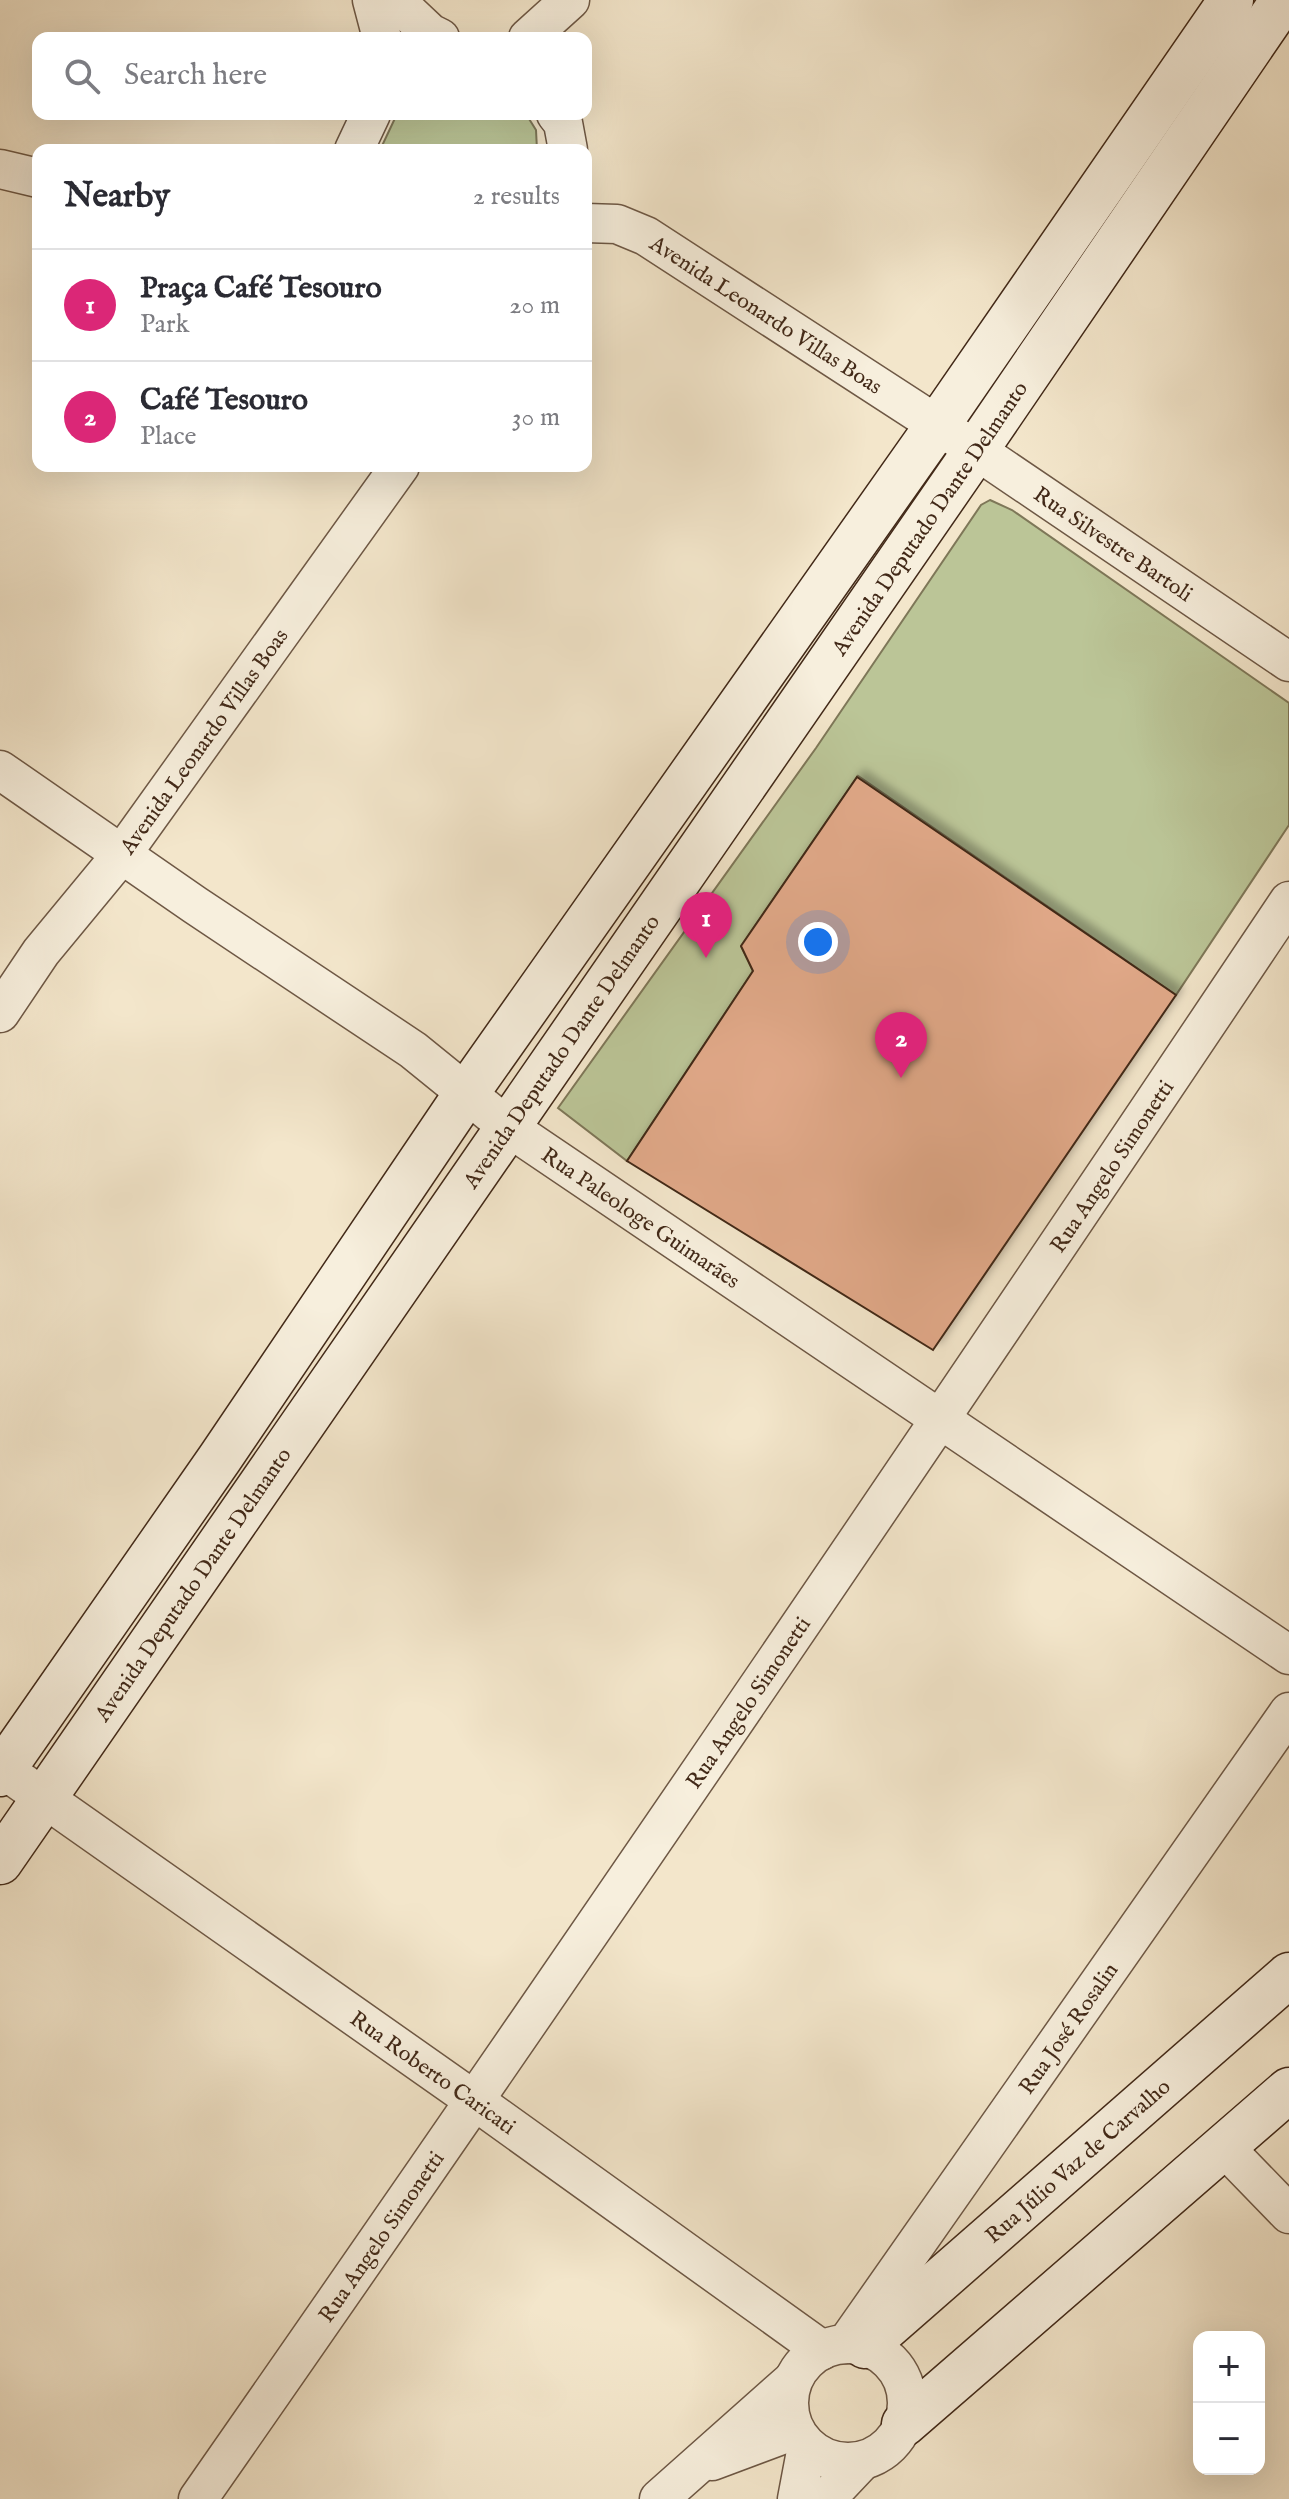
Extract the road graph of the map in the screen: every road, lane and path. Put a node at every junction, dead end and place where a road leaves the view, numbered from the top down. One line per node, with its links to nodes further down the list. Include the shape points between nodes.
1 (372, 0): 7 (street)
2 (395, 0): 8 (street)
3 (570, 0): 9 (street)
4 (582, 0): 10 (street)
5 (1231, 0): 16 (main road, Avenida Deputado Dante Delmanto)
6 (1283, 0): 17 (main road, Avenida Deputado Dante Delmanto)
7 (380, 32)
8 (429, 32)
9 (535, 32)
10 (573, 32)
11 (368, 120): 12 (street)
12 (357, 144)
13 (0, 169): 14 (street)
14 (32, 177)
15 (592, 223): 16 (street, Avenida Leonardo Villas Boas, via 617,224 646,236)
16 (937, 426): 17 (street, Rua Silvestre Bartoli); 24 (main road, Avenida Deputado Dante Delmanto)
17 (976, 450): 19 (street, Rua Silvestre Bartoli); 25 (main road, Avenida Deputado Dante Delmanto)
18 (396, 472): 21 (street, Avenida Leonardo Villas Boas)
19 (1289, 662)
20 (0, 770): 21 (street, Rua Paleologe Guimarães)
21 (122, 854): 23 (street, Avenida Leonardo Villas Boas, via 41,952); 24 (street, Rua Paleologe Guimarães, via 413,1050)
22 (1289, 901): 26 (street, Rua Angelo Simonetti)
23 (0, 1013)
24 (466, 1094): 25 (street, Rua Paleologe Guimarães); 29 (main road, Avenida Deputado Dante Delmanto)
25 (508, 1127): 26 (street, Rua Paleologe Guimarães); 30 (main road, Avenida Deputado Dante Delmanto)
26 (941, 1422): 27 (street, Rua Paleologe Guimarães); 34 (street, Rua Angelo Simonetti)
27 (1289, 1655)
28 (1289, 1712): 37 (street, Rua José Rosalin)
29 (1, 1770): 30 (street, Rua Roberto Caricati)
30 (43, 1799): 31 (main road, Avenida Deputado Dante Delmanto); 34 (street, Rua Roberto Caricati)
31 (0, 1862)
32 (1289, 1975): 37 (main road, Rua Júlio Vaz de Carvalho)
33 (1289, 2090): 35 (main road)
34 (475, 2101): 37 (street, Rua Roberto Caricati); 43 (street, Rua Angelo Simonetti)
35 (1225, 2148): 36 (street); 39 (main road)
36 (1289, 2214)
37 (844, 2346): 38 (street, via 810,2358); 39 (street, via 883,2354 897,2368 908,2405)
38 (793, 2380): 40 (street, via 789,2414); 42 (street)
39 (904, 2424): 41 (street, via 894,2441)
40 (801, 2438): 41 (street, via 832,2461); 42 (street); 45 (street)
41 (862, 2461): 46 (street)
42 (691, 2469): 44 (street)
43 (198, 2499)
44 (659, 2499)
45 (797, 2499)
46 (826, 2499)

